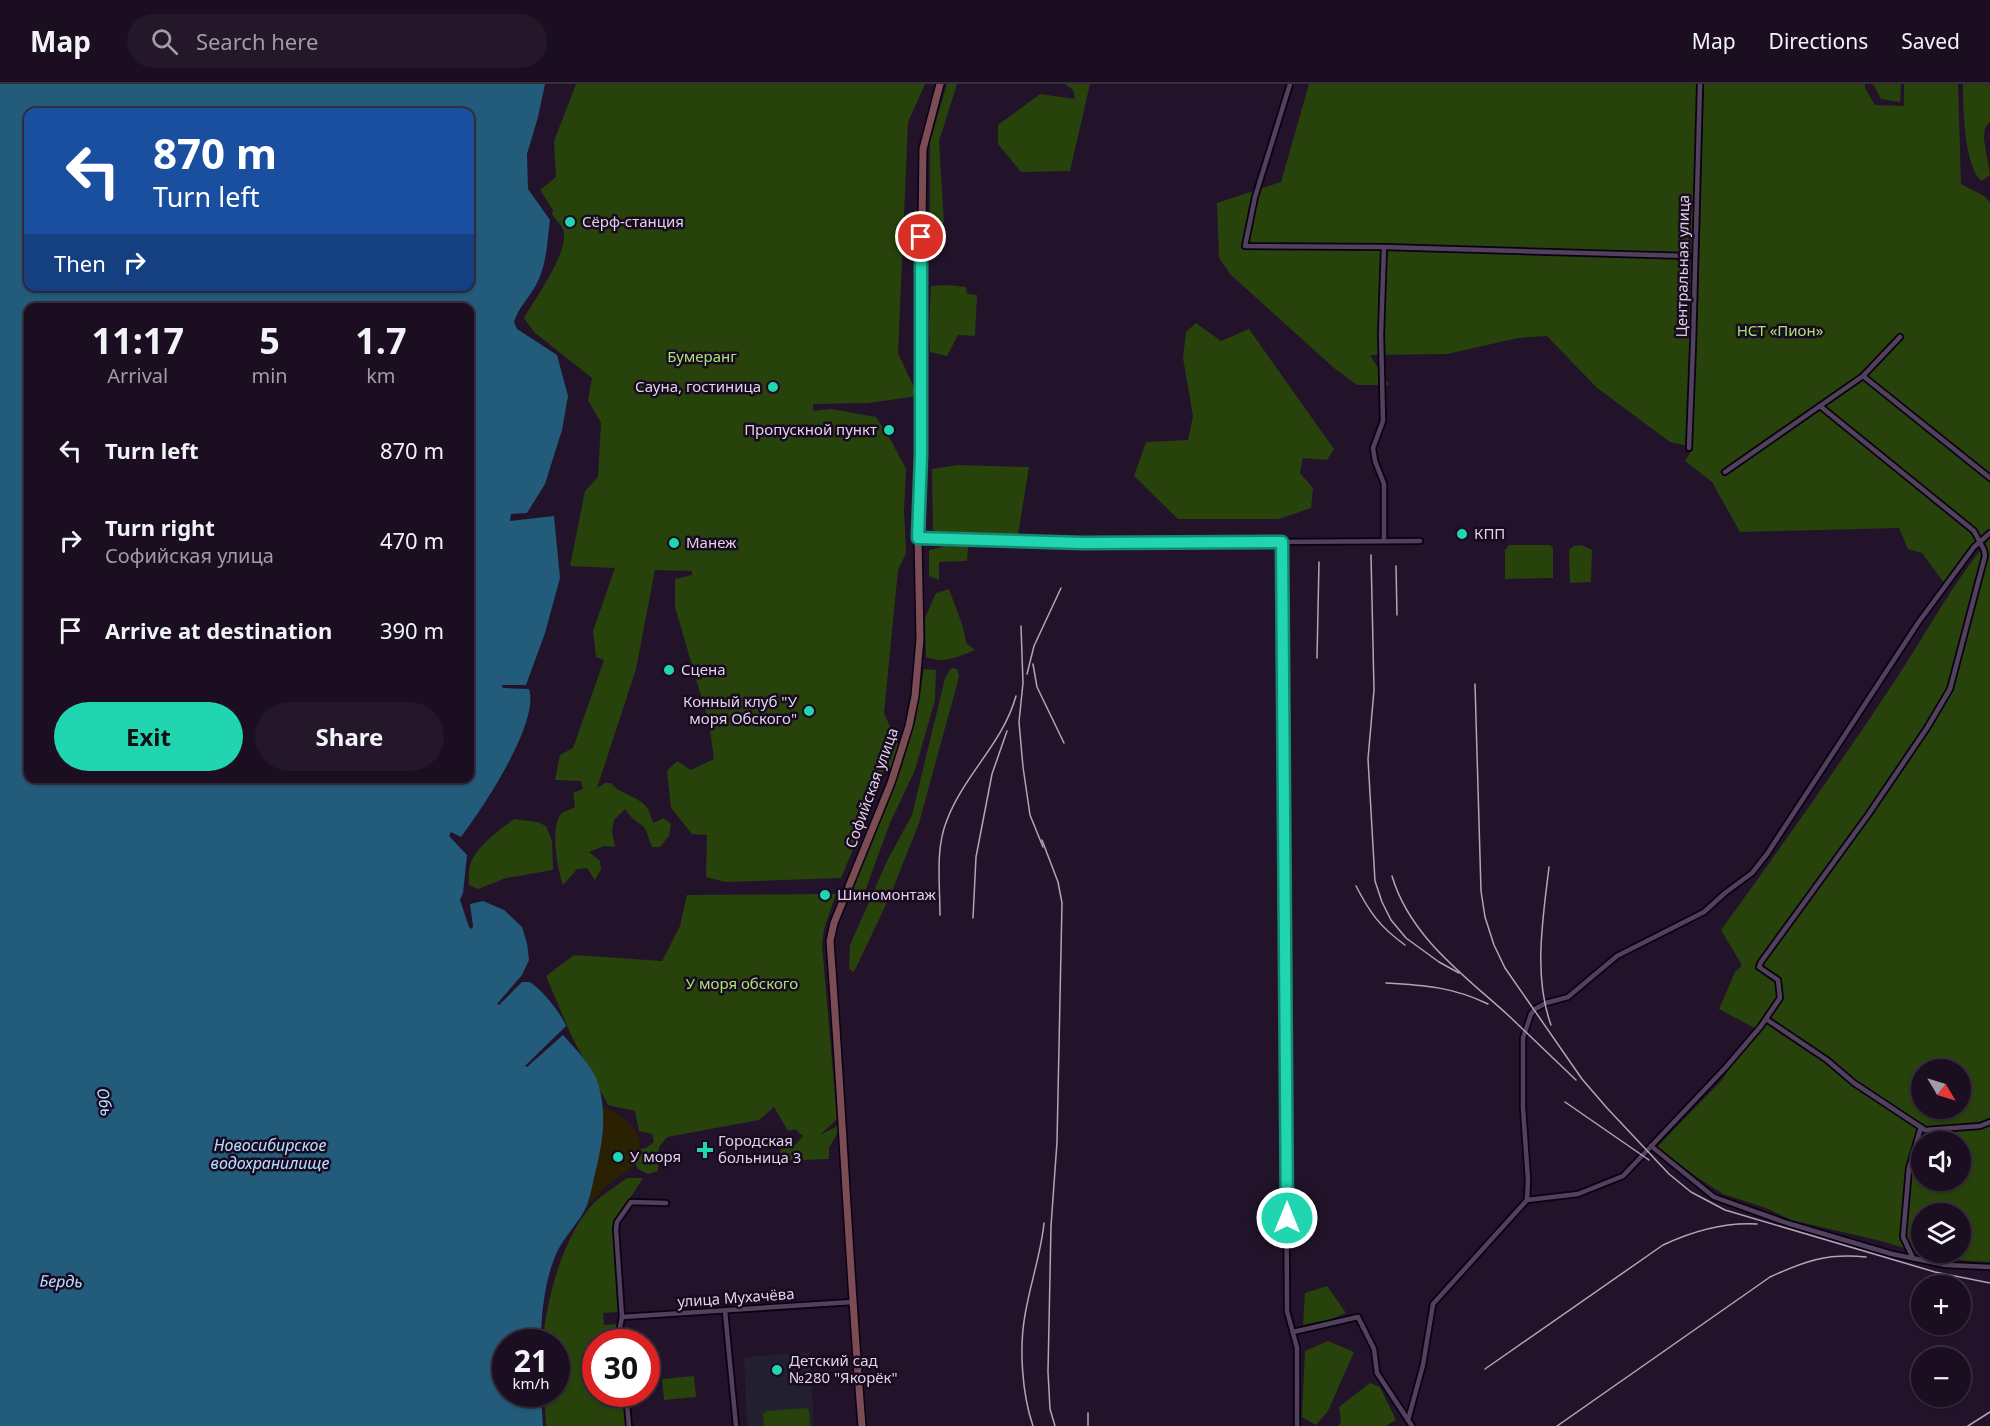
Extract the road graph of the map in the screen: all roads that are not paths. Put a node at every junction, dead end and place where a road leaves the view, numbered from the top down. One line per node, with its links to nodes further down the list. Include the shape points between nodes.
1 (940, 84): 13 (main road, Софийская улица, via 923,149)
2 (1290, 84): 4 (street, via 1255,198 1245,246)
3 (1700, 84): 9 (street, Центральная улица)
4 (1384, 247): 5 (street); 14 (street, via 1383,421 1373,448 1384,484)
5 (1688, 256)
6 (1900, 337): 7 (street)
7 (1863, 376): 8 (street); 11 (street)
8 (1820, 406): 10 (street); 17 (street, via 1974,531)
9 (1689, 448)
10 (1725, 472)
11 (1990, 478)
12 (1990, 533): 17 (street)
13 (918, 538): 16 (street, via 1082,543); 28 (main road, Софийская улица, via 919,664 909,726 830,941)
14 (1384, 541): 15 (street); 16 (street)
15 (1420, 541)
16 (1282, 542): 32 (street, via 1287,1311)
17 (1981, 543): 18 (street, via 1985,556 1982,573 1950,689 1881,795 1761,962 1759,967 1778,980 1780,998); 22 (street, via 1974,547 1918,623 1752,873 1704,912 1617,956 1568,997 1534,1009 1524,1038)
18 (1766, 1019): 20 (street); 21 (street)
19 (1990, 1122): 20 (street, via 1980,1126)
20 (1922, 1128): 24 (street, via 1909,1168 1903,1237)
21 (1651, 1146): 22 (street, via 1623,1176 1578,1194); 25 (street, via 1714,1197 1787,1223)
22 (1527, 1200): 34 (street, via 1433,1304 1423,1365)
23 (666, 1203): 30 (street, via 631,1202 618,1222 616,1246)
24 (1911, 1254)
25 (1911, 1258)
26 (1937, 1263): 27 (street)
27 (1990, 1267)
28 (852, 1302): 29 (street, улица Мухачёва); 37 (main road, Софийская улица)
29 (725, 1311): 30 (street, улица Мухачёва); 36 (street)
30 (622, 1317): 31 (street)
31 (620, 1329)
32 (1293, 1332): 34 (street, via 1358,1317 1374,1349 1377,1373); 38 (street, via 1297,1348)
33 (627, 1407): 35 (street)
34 (1408, 1420): 39 (street)
35 (629, 1426)
36 (736, 1426)
37 (862, 1426)
38 (1297, 1426)
39 (1412, 1426)

